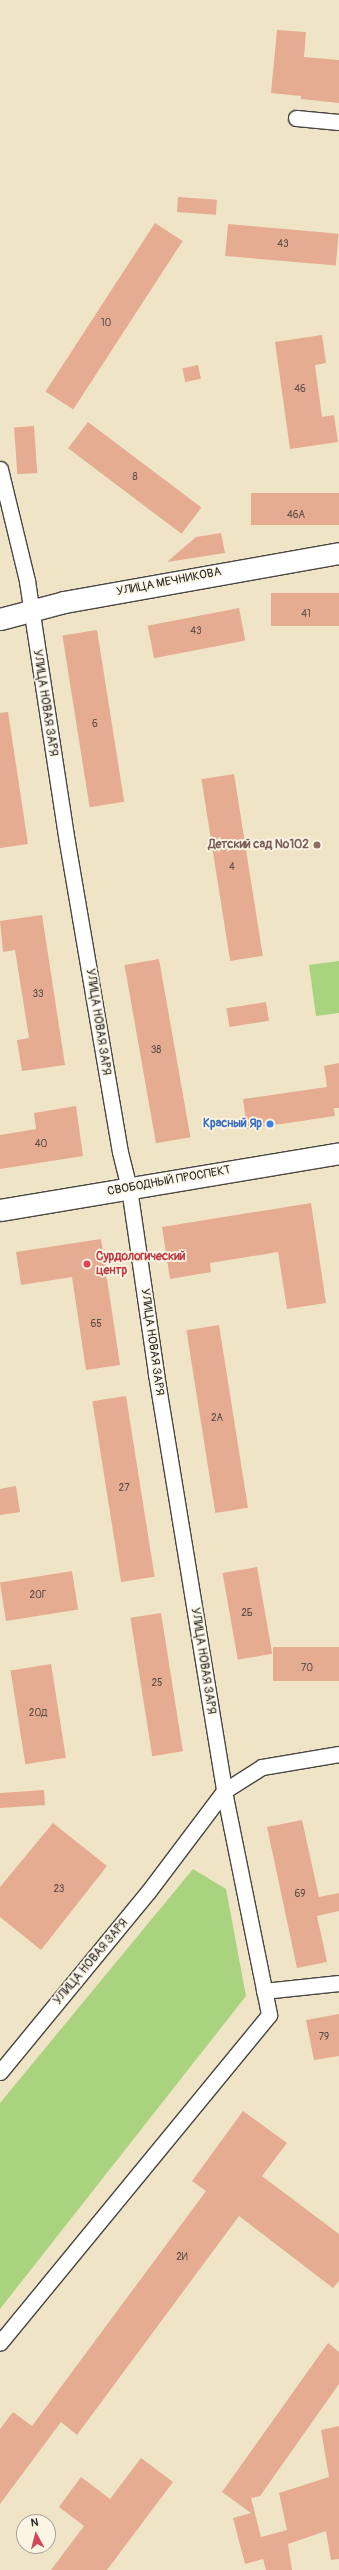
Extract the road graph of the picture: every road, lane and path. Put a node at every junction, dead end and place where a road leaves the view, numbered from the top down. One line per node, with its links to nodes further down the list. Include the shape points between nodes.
1 (296, 118): 2 (street)
2 (339, 122)
3 (0, 469): 5 (street, УЛИЦА НОВАЯ ЗАРЯ, via 27,581)
4 (339, 553): 5 (street, УЛИЦА МЕЧНИКОВА, via 64,602)
5 (30, 612): 6 (street, УЛИЦА МЕЧНИКОВА); 8 (street, УЛИЦА НОВАЯ ЗАРЯ, via 108,1084)
6 (0, 619)
7 (339, 1153): 8 (street, СВОБОДНЫЙ ПРОСПЕКТ)
8 (129, 1188): 9 (street, СВОБОДНЫЙ ПРОСПЕКТ); 11 (street, УЛИЦА НОВАЯ ЗАРЯ, via 156,1374)
9 (0, 1210)
10 (339, 1754): 11 (street, via 262,1767)
11 (224, 1791): 13 (street); 14 (street, УЛИЦА НОВАЯ ЗАРЯ, via 148,1892)
12 (339, 1983): 13 (street)
13 (264, 1992): 15 (street, via 269,2015)
14 (0, 2072)
15 (0, 2343)

